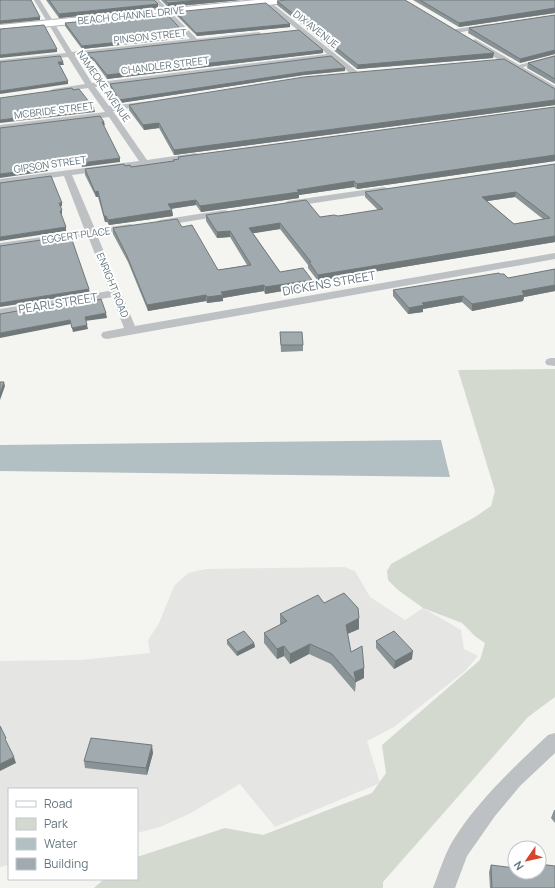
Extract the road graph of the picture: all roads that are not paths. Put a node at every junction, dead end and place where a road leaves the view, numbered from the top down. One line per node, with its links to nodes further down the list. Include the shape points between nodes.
1 (37, 0): 6 (street, NAMEOKE AVENUE)
2 (156, 0): 5 (street)
3 (286, 0): 4 (main road, BEACH CHANNEL DRIVE)
4 (265, 1): 5 (main road, BEACH CHANNEL DRIVE); 9 (street, DIX AVENUE)
5 (167, 12): 6 (main road, BEACH CHANNEL DRIVE); 13 (street)
6 (51, 23): 8 (main road, BEACH CHANNEL DRIVE); 14 (street, NAMEOKE AVENUE)
7 (492, 26): 10 (street)
8 (0, 28)
9 (301, 29): 11 (street); 15 (street, DIX AVENUE)
10 (453, 29): 17 (street)
11 (292, 30)
12 (266, 33): 13 (street, PINSON STREET)
13 (195, 41): 14 (street, PINSON STREET)
14 (70, 55): 18 (street, PINSON STREET); 22 (street, NAMEOKE AVENUE)
15 (333, 55): 21 (street, DIX AVENUE, via 359,73); 22 (street, CHANDLER STREET)
16 (555, 57): 20 (street)
17 (506, 60): 19 (street); 20 (street)
18 (0, 62)
19 (490, 62)
20 (516, 67): 23 (street)
21 (340, 74)
22 (90, 86): 24 (street, CHANDLER STREET); 26 (street, NAMEOKE AVENUE)
23 (555, 90)
24 (45, 92)
25 (154, 102): 26 (street, MCBRIDE STREET)
26 (110, 112): 27 (street, MCBRIDE STREET); 29 (street, NAMEOKE AVENUE)
27 (0, 128)
28 (207, 154): 29 (street, GIPSON STREET)
29 (144, 162): 30 (street, GIPSON STREET)
30 (67, 173): 31 (street, GIPSON STREET); 35 (street, ENRIGHT ROAD)
31 (0, 182)
32 (390, 189): 33 (street)
33 (280, 205)
34 (233, 212): 35 (street, EGGERT PLACE)
35 (91, 233): 36 (street, EGGERT PLACE); 38 (street, ENRIGHT ROAD)
36 (0, 246)
37 (555, 256): 40 (street, DICKENS STREET)
38 (116, 293): 39 (street, PEARL STREET); 40 (street, ENRIGHT ROAD)
39 (0, 313)
40 (131, 330): 41 (street, DICKENS STREET)
41 (107, 335)
42 (555, 741): 43 (street, via 488,809 459,850)
43 (444, 888)

